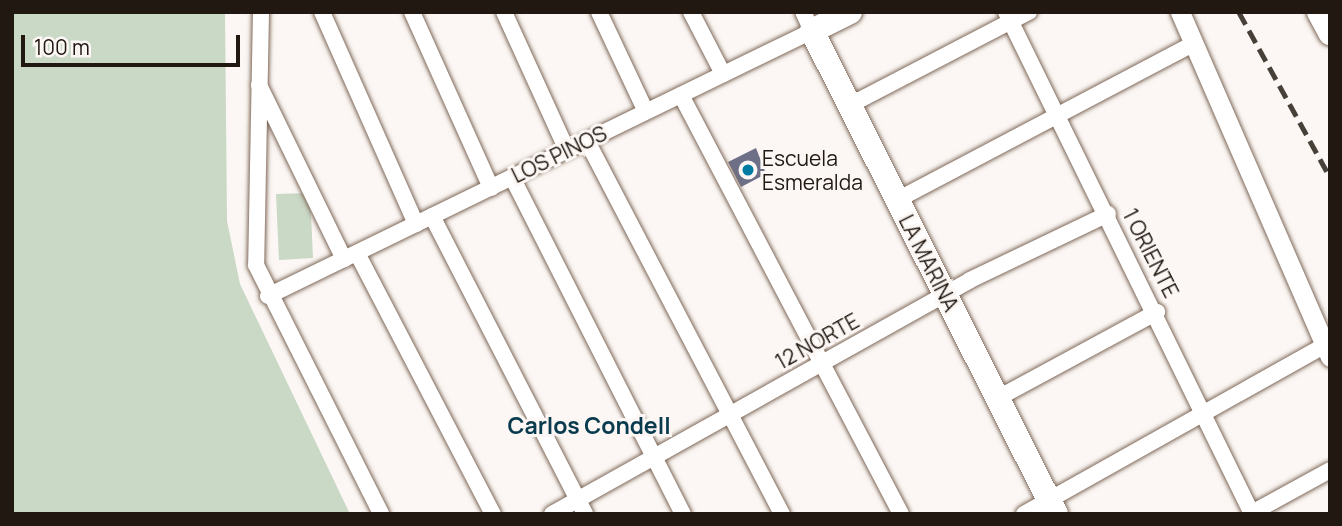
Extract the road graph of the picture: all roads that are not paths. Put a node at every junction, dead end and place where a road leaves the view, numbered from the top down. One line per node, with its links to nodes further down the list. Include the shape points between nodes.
1 (261, 12): 16 (street)
2 (322, 12): 28 (street)
3 (412, 12): 24 (street)
4 (504, 12): 22 (street)
5 (599, 12): 19 (street)
6 (691, 12): 15 (street)
7 (850, 12): 12 (main road, LOS PINOS)
8 (1030, 12): 11 (street)
9 (1180, 12): 14 (street)
10 (1319, 12): 13 (main road)
11 (1009, 17): 18 (street); 20 (street, 1 ORIENTE)
12 (807, 22): 15 (street, LOS PINOS); 18 (main road, LA MARINA)
13 (1330, 33)
14 (1194, 44): 20 (street); 33 (street)
15 (723, 74): 17 (street, LOS PINOS)
16 (258, 84): 29 (street); 31 (street, via 253,242)
17 (681, 95): 19 (street, LOS PINOS); 34 (street)
18 (850, 105): 25 (main road, LA MARINA)
19 (646, 112): 21 (street, LOS PINOS)
20 (1058, 116): 25 (street); 26 (street, 1 ORIENTE)
21 (587, 141): 22 (street, LOS PINOS); 37 (street)
22 (567, 150): 23 (street, LOS PINOS)
23 (512, 177): 24 (street, LOS PINOS); 38 (street)
24 (491, 188): 27 (street, LOS PINOS)
25 (897, 200): 30 (main road, LA MARINA)
26 (1108, 214): 30 (street, 12 NORTE); 32 (street, 1 ORIENTE)
27 (432, 216): 28 (street, LOS PINOS); 40 (street)
28 (416, 224): 29 (street, LOS PINOS)
29 (351, 256): 31 (street, LOS PINOS); 43 (street)
30 (945, 293): 34 (street, 12 NORTE); 35 (main road, LA MARINA)
31 (268, 296): 42 (street)
32 (1157, 312): 35 (street); 36 (street, 1 ORIENTE)
33 (1327, 351): 36 (street)
34 (822, 362): 37 (street, 12 NORTE); 47 (street)
35 (998, 398): 41 (main road, LA MARINA)
36 (1203, 413): 41 (street); 49 (street, 1 ORIENTE)
37 (729, 414): 38 (street, 12 NORTE); 46 (street)
38 (655, 456): 40 (street, 12 NORTE); 45 (street)
39 (1330, 470): 49 (street)
40 (583, 506): 44 (street, 12 NORTE)
41 (1052, 507): 48 (street)
42 (381, 514)
43 (493, 514)
44 (552, 514)
45 (683, 514)
46 (782, 514)
47 (901, 514)
48 (1024, 514)
49 (1252, 514)

